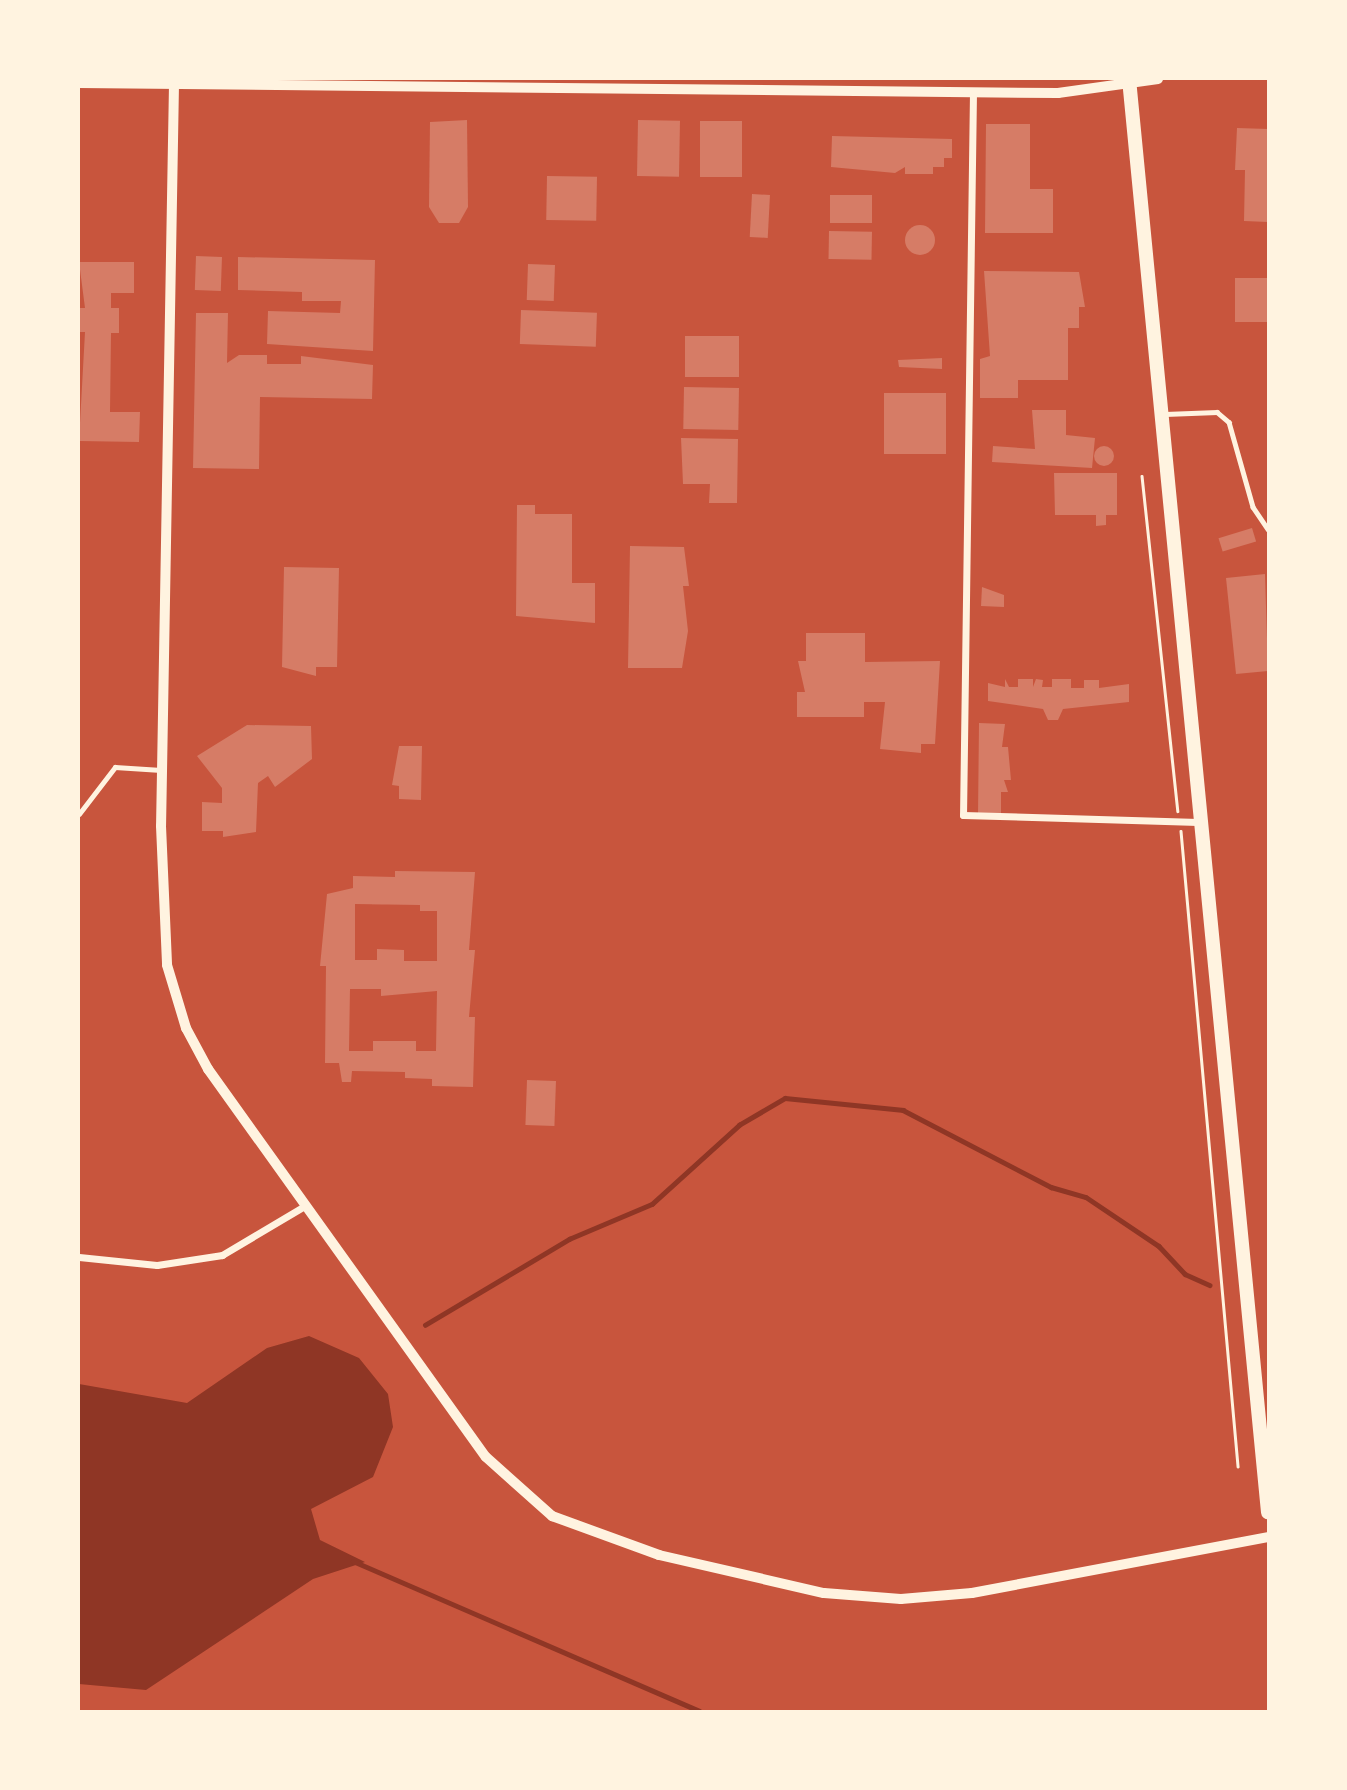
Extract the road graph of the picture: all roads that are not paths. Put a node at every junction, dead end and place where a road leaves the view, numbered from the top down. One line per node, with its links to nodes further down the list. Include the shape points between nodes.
1 (1158, 79): 3 (street)
2 (174, 81): 4 (street); 5 (street); 9 (street)
3 (1130, 82): 6 (street); 7 (main road)
4 (79, 83)
5 (602, 83): 6 (street)
6 (973, 92): 11 (street, via 963,815)
7 (1161, 414): 8 (lane, via 1202,410 1229,422 1253,507); 11 (main road)
8 (1268, 529)
9 (162, 770): 10 (lane, via 115,767); 12 (street, via 164,932 175,1001 208,1069)
10 (79, 814)
11 (1198, 822): 14 (main road)
12 (303, 1207): 13 (street, via 222,1255 157,1265); 16 (street, via 486,1457 552,1516 659,1555 824,1593 901,1600 985,1591)
13 (79, 1257)
14 (1267, 1481): 15 (main road)
15 (1268, 1512)
16 (1268, 1537)

